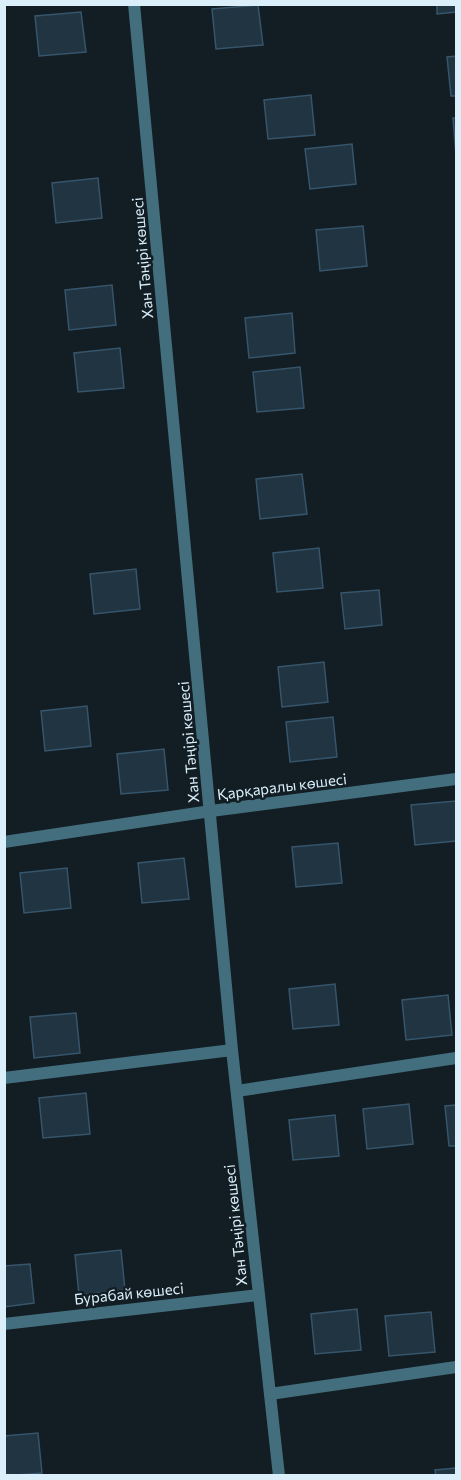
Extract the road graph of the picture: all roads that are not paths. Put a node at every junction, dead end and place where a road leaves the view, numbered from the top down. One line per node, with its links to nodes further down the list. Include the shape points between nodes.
1 (134, 4): 3 (street, Хан Тәңірі көшесі)
2 (456, 779): 3 (street, Қарқаралы көшесі)
3 (211, 811): 4 (street, Қарқаралы көшесі); 5 (street, Хан Тәңірі көшесі)
4 (4, 842)
5 (232, 1050): 7 (street); 8 (street, Хан Тәңірі көшесі)
6 (456, 1058): 8 (street)
7 (4, 1078)
8 (237, 1091): 9 (street, Хан Тәңірі көшесі)
9 (258, 1295): 10 (street, Бурабай көшесі); 12 (street, Хан Тәңірі көшесі)
10 (4, 1324)
11 (456, 1367): 12 (street)
12 (270, 1394): 13 (street, Хан Тәңірі көшесі)
13 (279, 1476)

